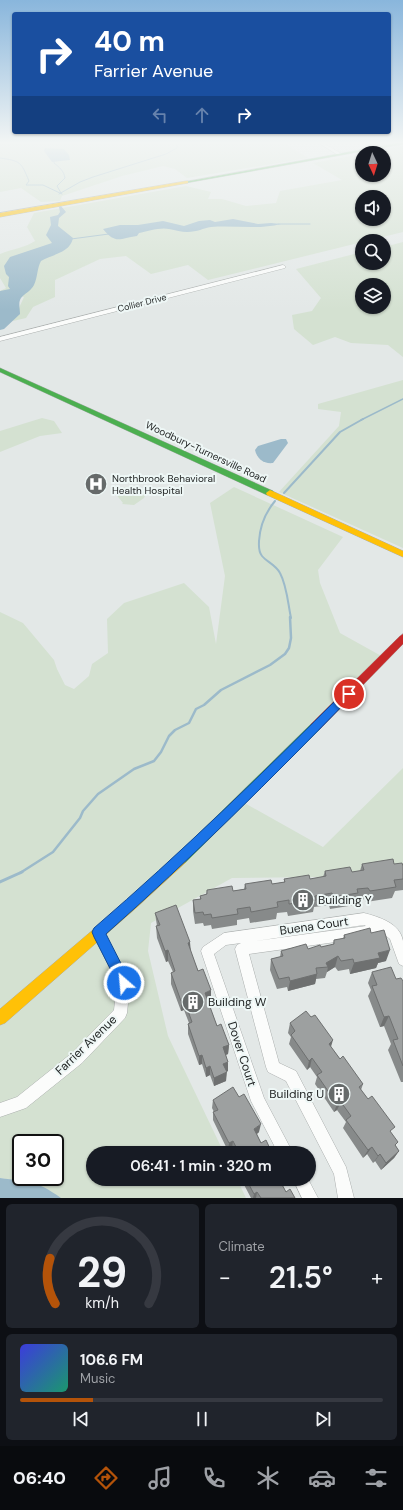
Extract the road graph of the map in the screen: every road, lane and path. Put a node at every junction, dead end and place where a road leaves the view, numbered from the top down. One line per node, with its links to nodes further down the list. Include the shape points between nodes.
1 (90, 199): 2 (street)
2 (0, 215)
3 (283, 267): 4 (street, Collier Drive)
4 (0, 339)
5 (0, 370): 6 (street, Woodbury-Turnersville Road)
6 (403, 554)
7 (403, 638): 9 (street, via 262,782 151,887)
8 (379, 923): 10 (street, Buena Court, via 364,919 224,938); 11 (street, Buena Court, via 395,936); 17 (street, via 372,931 242,949 273,1067 291,1076 341,1172)
9 (99, 932): 12 (street); 13 (street, Farrier Avenue, via 124,983 120,1013 77,1058 21,1103)
10 (207, 951): 14 (street, Dover Court, via 258,1101)
11 (403, 960)
12 (0, 1018)
13 (0, 1110)
14 (282, 1146)
15 (304, 1186): 16 (street)
16 (310, 1198)
17 (346, 1198)

